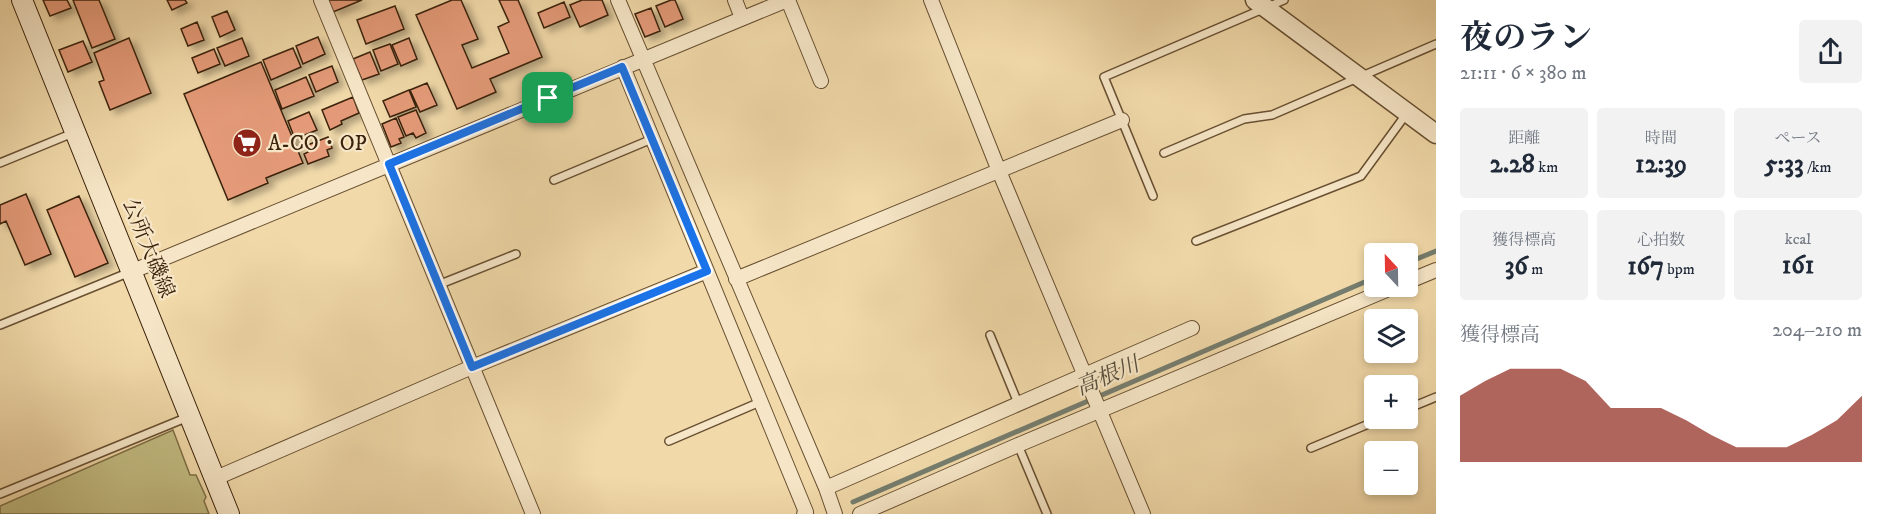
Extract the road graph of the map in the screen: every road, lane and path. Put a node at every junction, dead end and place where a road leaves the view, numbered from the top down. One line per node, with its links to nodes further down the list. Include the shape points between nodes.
1 (22, 0): 17 (main road, 公所大磯線)
2 (321, 0): 22 (street)
3 (618, 0): 11 (street)
4 (735, 0): 9 (street)
5 (787, 0): 9 (street); 14 (street)
6 (931, 0): 23 (street)
7 (1284, 0): 8 (lane)
8 (1261, 4): 13 (street); 16 (lane, via 1104,77)
9 (742, 18): 11 (street)
10 (1436, 44): 13 (lane)
11 (643, 58): 12 (street); 32 (street)
12 (622, 67): 19 (street); 22 (street)
13 (1359, 77): 15 (street); 20 (lane, via 1272,115 1244,119)
14 (821, 81)
15 (1407, 113): 18 (street); 26 (lane, via 1360,176)
16 (1122, 120): 23 (street); 25 (lane)
17 (75, 132): 21 (lane); 29 (main road, 公所大磯線)
18 (1436, 134)
19 (652, 139): 24 (lane); 30 (street)
20 (1164, 153)
21 (0, 163)
22 (389, 164): 29 (street); 33 (street)
23 (999, 171): 32 (street); 39 (street)
24 (554, 180)
25 (1153, 196)
26 (1196, 241)
27 (516, 254): 33 (lane)
28 (1436, 270): 31 (street)
29 (133, 271): 35 (lane); 45 (main road, 公所大磯線)
30 (707, 271): 38 (street); 41 (street)
31 (1418, 277)
32 (736, 279): 51 (street)
33 (438, 285): 38 (street)
34 (1370, 297): 44 (street)
35 (0, 325)
36 (1192, 328): 39 (street)
37 (990, 334): 42 (lane)
38 (472, 367): 50 (street); 55 (street)
39 (1085, 374): 42 (street); 44 (street)
40 (1436, 397): 43 (lane)
41 (760, 402): 47 (lane); 56 (street)
42 (1018, 403): 51 (street)
43 (1418, 404)
44 (1101, 411): 48 (street); 60 (street)
45 (190, 416): 50 (main road, 公所大磯線); 52 (lane)
46 (1364, 426): 49 (lane)
47 (669, 441)
48 (1018, 445): 53 (street); 59 (lane)
49 (1311, 448)
50 (216, 478): 54 (main road, 公所大磯線)
51 (826, 488): 57 (street)
52 (0, 494)
53 (880, 510): 58 (street)
54 (229, 514)
55 (532, 514)
56 (804, 514)
57 (835, 514)
58 (860, 514)
59 (1047, 514)
60 (1143, 514)

